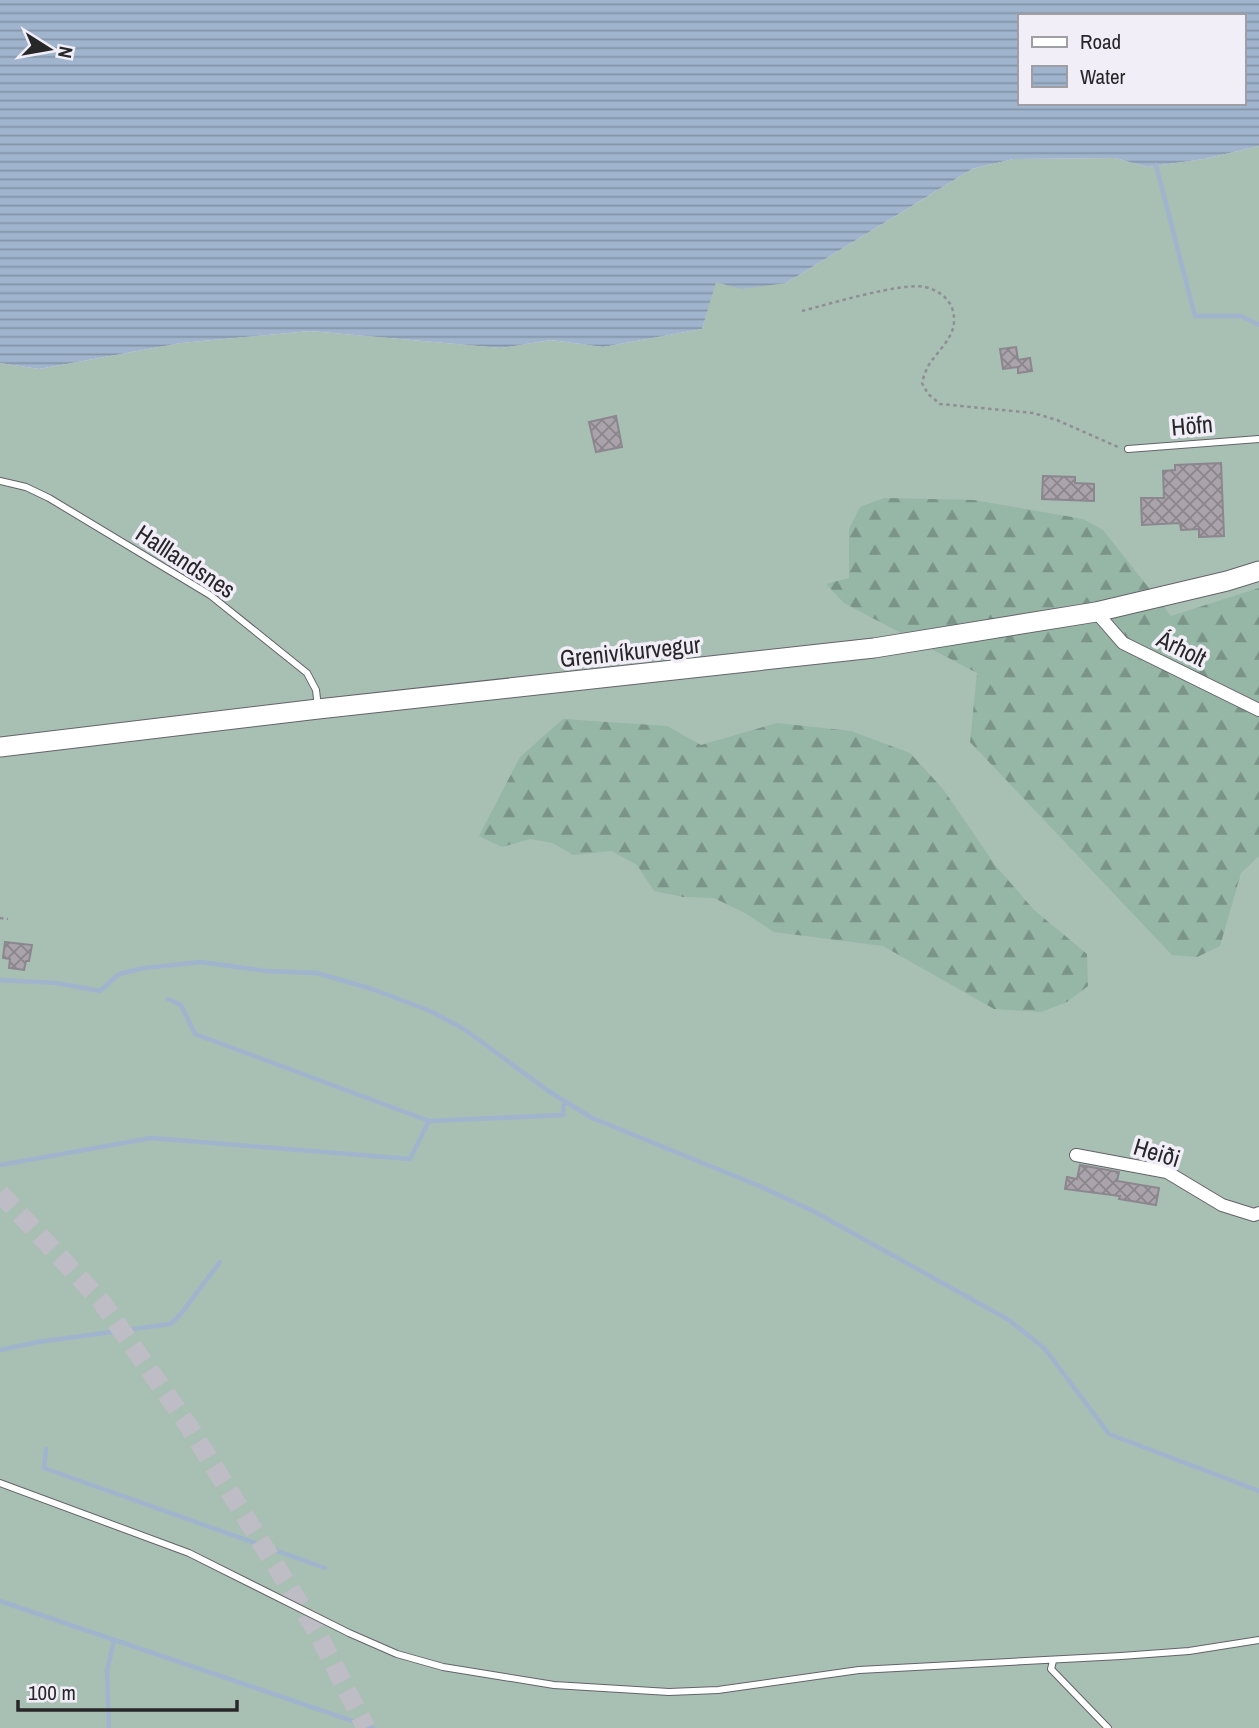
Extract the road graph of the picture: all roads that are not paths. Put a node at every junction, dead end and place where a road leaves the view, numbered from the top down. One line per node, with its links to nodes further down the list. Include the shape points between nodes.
1 (1259, 439): 2 (lane, Höfn)
2 (1128, 450)
3 (0, 481): 6 (lane, Halllandsnes, via 49,498 210,595 307,673 316,690)
4 (1259, 571): 5 (main road, Grenivíkurvegur)
5 (1096, 612): 6 (main road, Grenivíkurvegur, via 874,648); 7 (street, Árholt, via 1123,643)
6 (318, 709): 8 (main road, Grenivíkurvegur)
7 (1259, 710)
8 (0, 747)
9 (1076, 1154): 10 (street, Heiði, via 1167,1172 1222,1205)
10 (1259, 1213)
11 (0, 1483): 13 (lane, via 189,1553 397,1654 497,1677 669,1692 718,1690 859,1670)
12 (1259, 1640): 13 (lane, via 1189,1651)
13 (1053, 1661): 14 (lane, via 1051,1669)
14 (1108, 1728)

